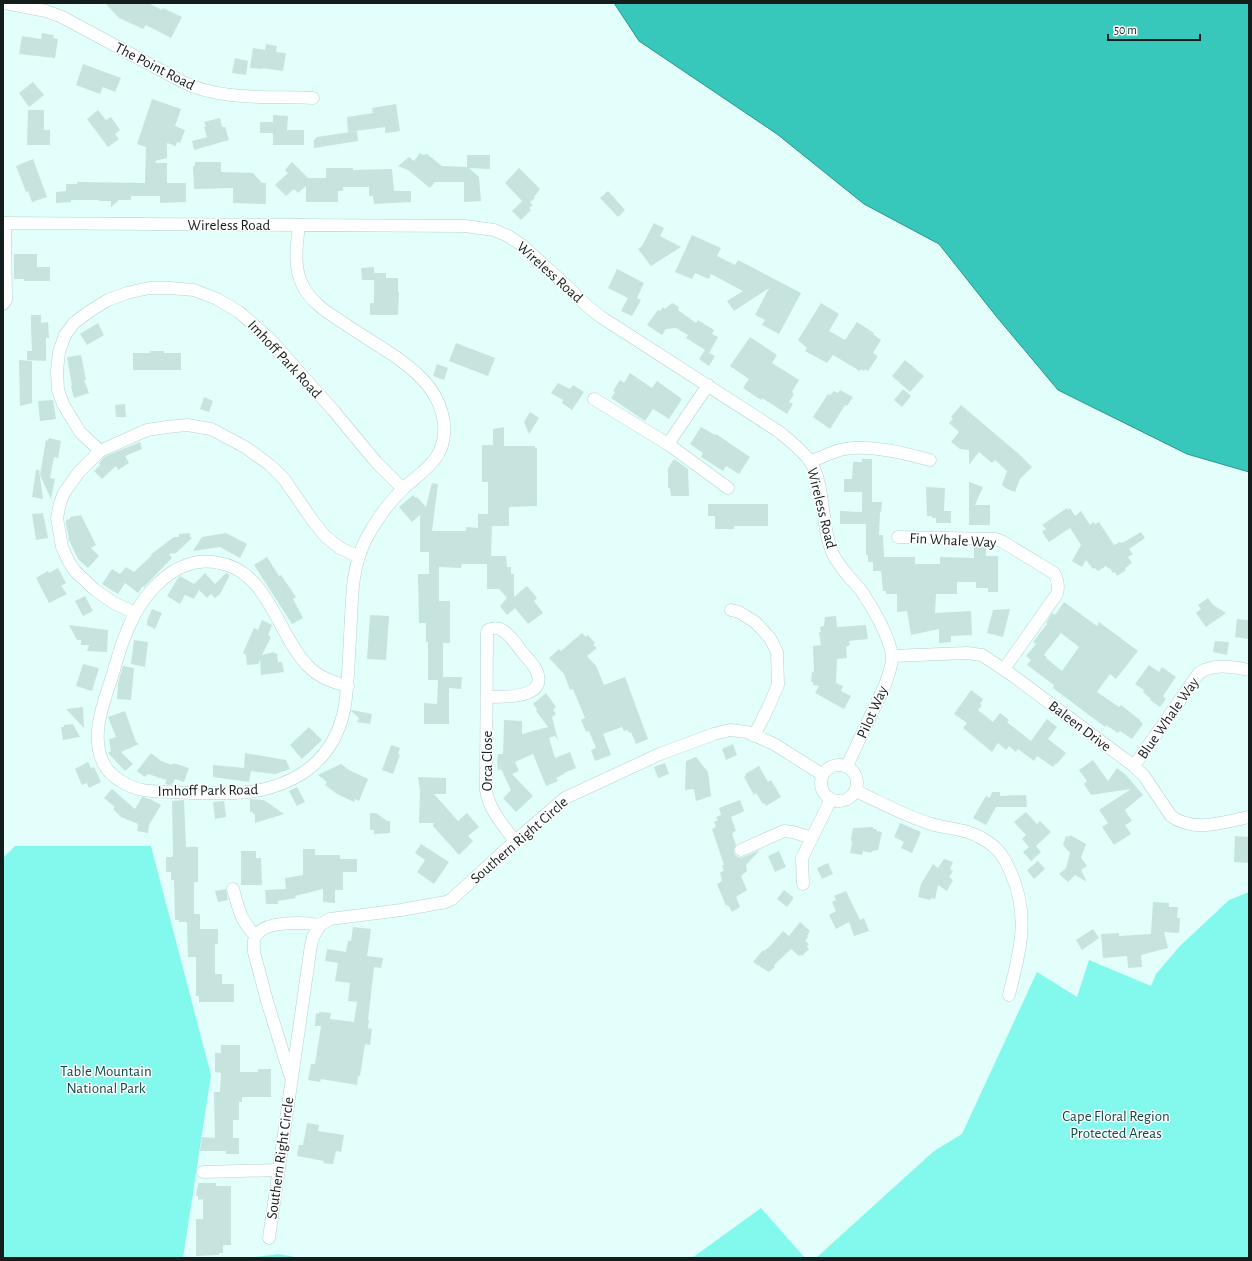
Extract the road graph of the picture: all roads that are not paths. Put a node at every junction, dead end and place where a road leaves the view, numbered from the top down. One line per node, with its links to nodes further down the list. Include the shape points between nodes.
1 (5, 3): 2 (street, The Point Road, via 62,17 199,89 228,95)
2 (313, 98)
3 (4, 223): 4 (street, Wireless Road); 5 (street, via 6,300)
4 (299, 225): 6 (street, Wireless Road, via 464,226 494,230 523,246 598,315); 13 (street, Imhoff Park Road, via 296,257 298,270 302,284 312,299 333,316 405,363 420,376 440,406 444,424 442,445 432,464)
5 (3, 304)
6 (708, 385): 8 (street); 11 (street, Wireless Road, via 778,431)
7 (594, 399): 8 (street)
8 (668, 444): 12 (street)
9 (100, 451): 13 (street, Imhoff Park Road, via 80,432 63,404 58,390 59,352 66,335 74,323 90,310 127,293 149,288 194,290 217,299 238,312 270,339 376,462); 15 (street, via 147,430 187,426 211,429 245,447 270,465 284,479 325,536 340,548); 17 (street, via 79,472 60,503 57,518 62,547 68,562 95,590)
10 (930, 460): 11 (street, via 880,450 849,449)
11 (810, 462): 18 (street, Wireless Road, via 817,478 829,545 836,561 862,592 877,617)
12 (728, 488)
13 (403, 489): 15 (street, Imhoff Park Road, via 373,527)
14 (898, 537): 19 (street, Fin Whale Way, via 996,540 1054,573 1058,584 1057,594)
15 (359, 556): 21 (street, Imhoff Park Road, via 352,589)
16 (731, 610): 23 (street, via 756,622 770,638 777,652 778,685)
17 (135, 613): 21 (street, Imhoff Park Road, via 159,583 173,571 187,564 216,562 232,566 244,572 257,587 299,656 308,666 323,678); 21 (street, Imhoff Park Road, via 105,698 98,737 99,751 111,775 144,791 242,792 267,788 291,779 310,768 329,749 344,713)
18 (892, 656): 19 (street, Baleen Drive, via 974,654); 24 (street, Pilot Way, via 886,685)
19 (1004, 669): 25 (street, Baleen Drive)
20 (1249, 670): 25 (street, Blue Whale Way, via 1217,666 1199,673)
21 (348, 686)
22 (487, 696): 22 (street, Orca Close, via 487,633 492,628 498,628 507,634 534,667 538,679 534,689 522,695); 31 (street, Orca Close, via 487,799)
23 (754, 736): 26 (street, Southern Right Circle, via 774,744); 31 (street, Southern Right Circle, via 737,731 722,732 660,754 565,798)
24 (847, 766): 26 (street, via 834,765 827,768); 27 (street, via 856,776)
25 (1134, 766): 29 (street, Baleen Drive, via 1144,776 1171,816 1182,823 1204,826)
26 (823, 774): 28 (street, via 822,789)
27 (856, 791): 28 (street, via 844,800); 37 (street, via 919,820 973,833 1004,856 1015,882 1023,921 1020,955)
28 (831, 799): 30 (street)
29 (1249, 817)
30 (812, 838): 32 (street, via 784,831); 33 (street, via 802,858)
31 (515, 841): 35 (street, Southern Right Circle, via 446,902 334,918)
32 (742, 850)
33 (803, 884)
34 (233, 889): 36 (street, via 242,920)
35 (320, 925): 36 (street, Southern Right Circle, via 302,923 273,926); 38 (street, Southern Right Circle, via 311,945)
36 (256, 936): 38 (street, Southern Right Circle, via 254,952)
37 (1009, 995)
38 (291, 1079): 39 (street, Southern Right Circle)
39 (278, 1170): 40 (street); 41 (street, Southern Right Circle)
40 (203, 1172)
41 (269, 1238)

